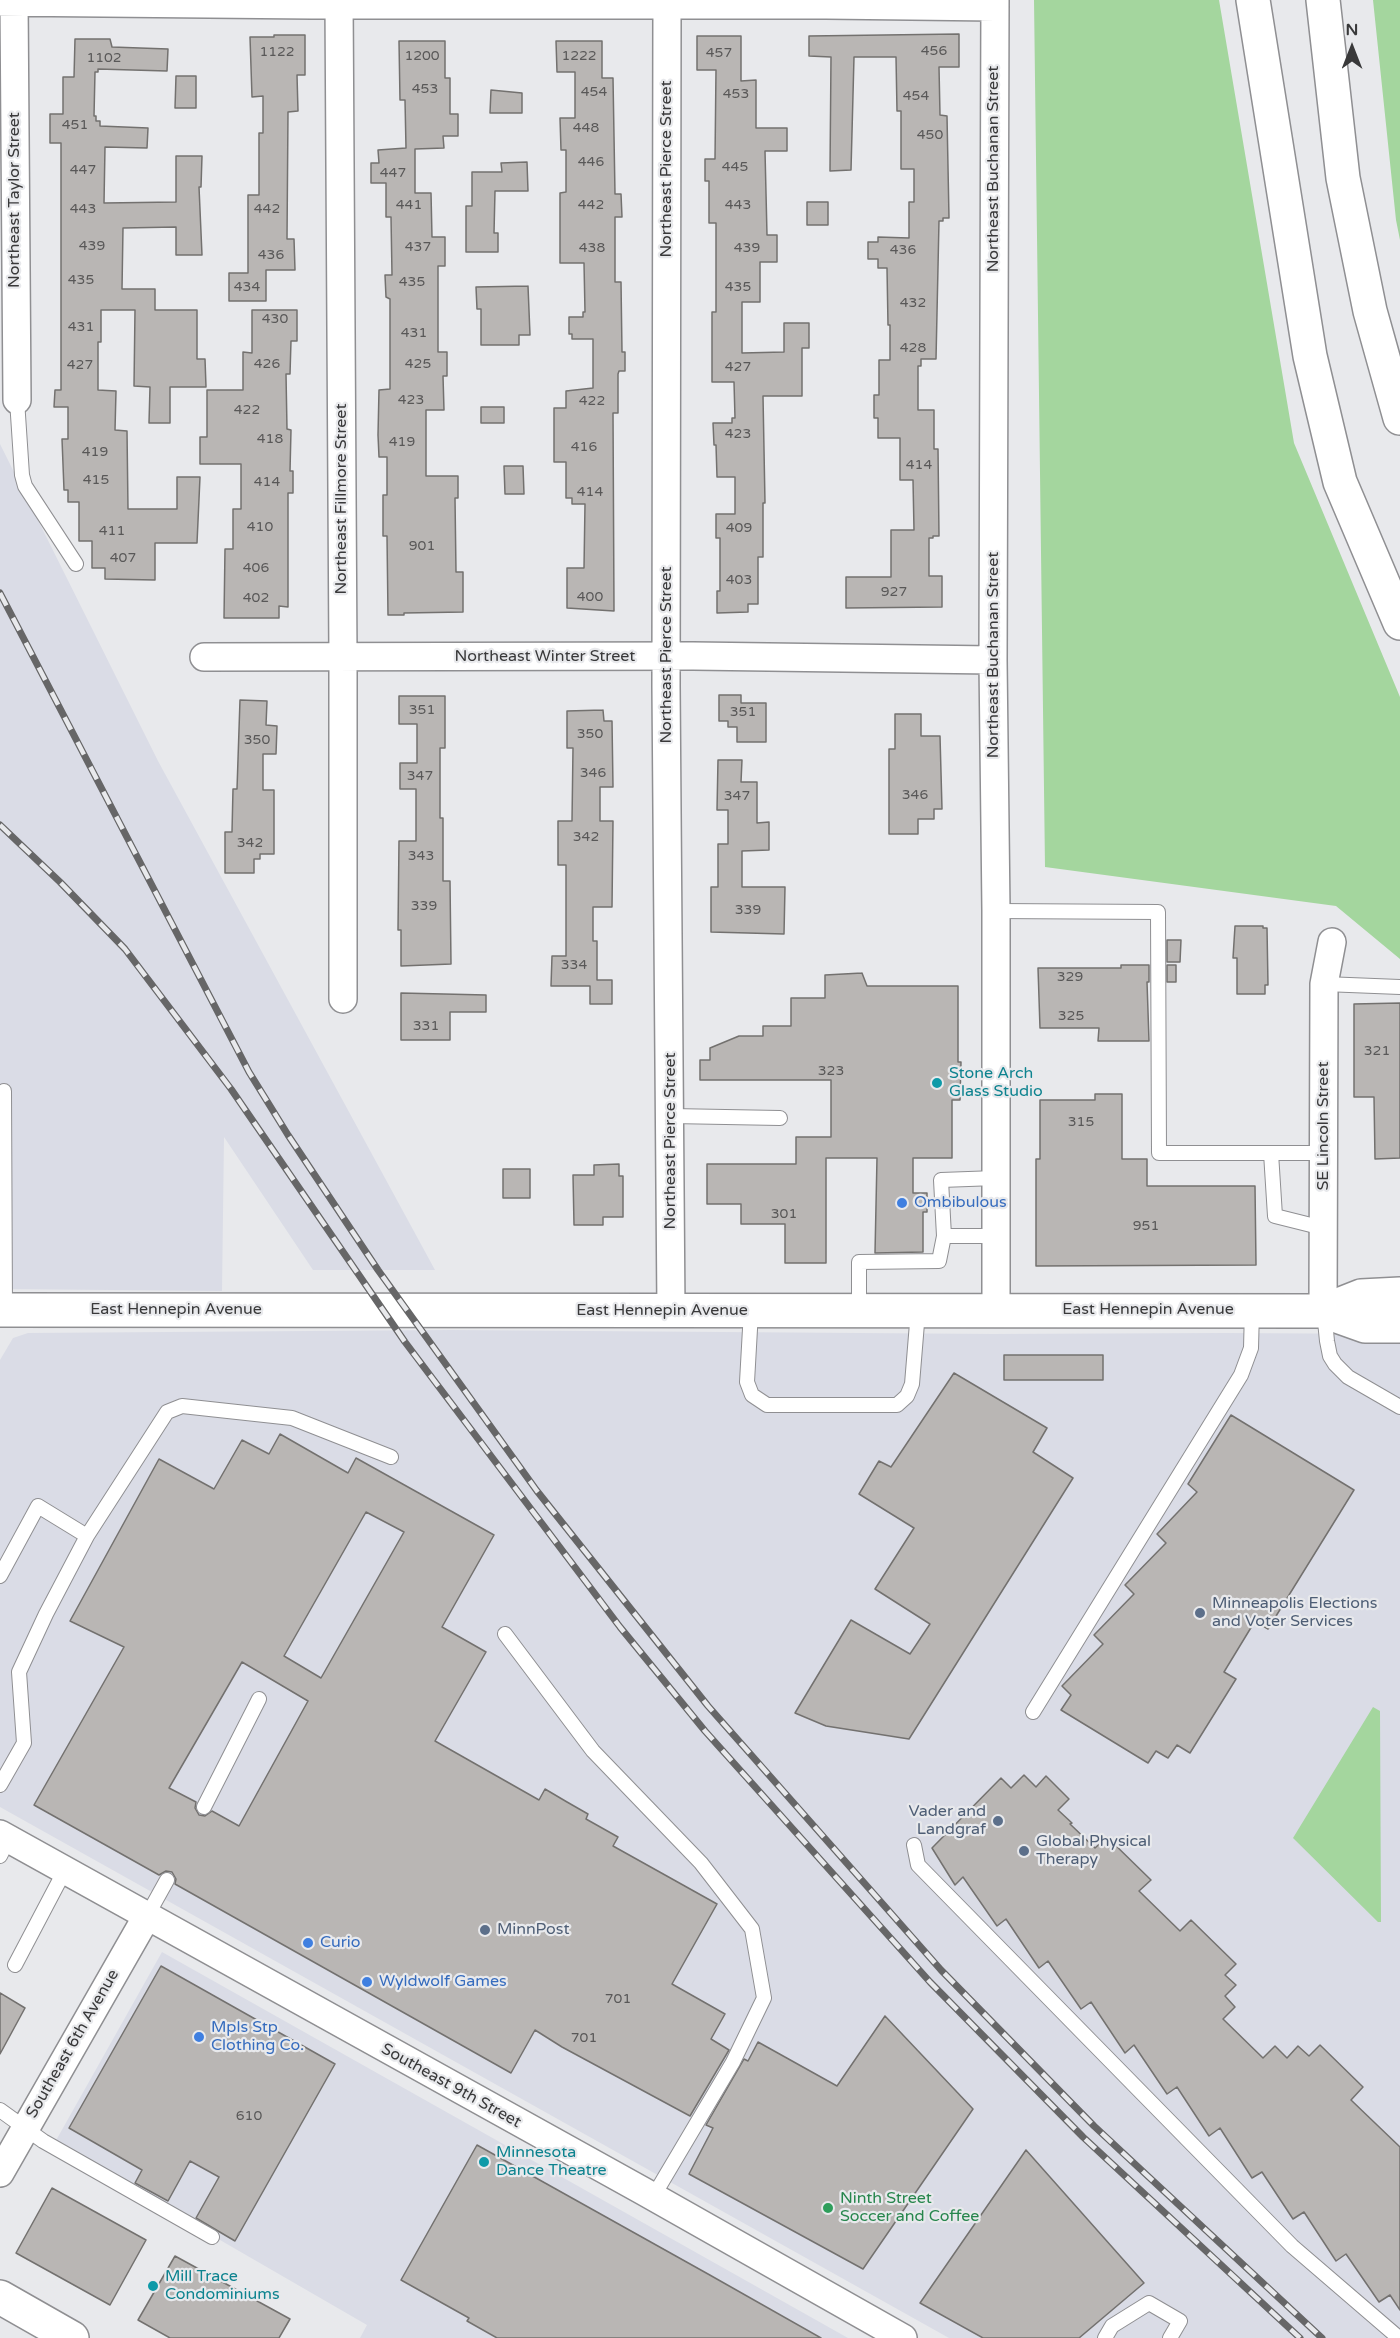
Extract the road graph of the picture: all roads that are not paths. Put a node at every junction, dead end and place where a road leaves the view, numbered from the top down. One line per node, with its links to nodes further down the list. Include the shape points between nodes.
1 (1253, 0): 13 (main road, via 1310,356 1340,482)
2 (1323, 0): 11 (main road, via 1344,178 1370,311)
3 (9, 2): 4 (street); 10 (street, Northeast Taylor Street)
4 (173, 2): 6 (street)
5 (826, 2): 8 (street); 9 (street)
6 (339, 3): 7 (street); 15 (street, Northeast Fillmore Street)
7 (499, 3): 8 (street)
8 (667, 3): 16 (street, Northeast Pierce Street)
9 (995, 4): 17 (street, Northeast Buchanan Street)
10 (16, 400): 12 (lane, via 25,486)
11 (1400, 418)
12 (76, 564)
13 (1400, 623)
14 (204, 657): 15 (street, Northeast Winter Street)
15 (343, 657): 16 (street, Northeast Winter Street); 22 (street, Northeast Fillmore Street)
16 (666, 657): 17 (street, Northeast Winter Street); 24 (street, Northeast Pierce Street)
17 (993, 660): 18 (street, Northeast Buchanan Street)
18 (996, 911): 26 (lane, via 1158,912 1159,1153); 28 (street, Northeast Buchanan Street)
19 (1332, 942): 20 (street, SE Lincoln Street)
20 (1324, 984): 21 (lane); 27 (street, SE Lincoln Street)
21 (1400, 987)
22 (343, 999)
23 (4, 1091): 40 (lane)
24 (671, 1116): 25 (lane); 34 (street, Northeast Pierce Street)
25 (780, 1118)
26 (1271, 1154): 27 (lane); 29 (lane, via 1275,1216)
27 (1325, 1154): 29 (street, SE Lincoln Street)
28 (996, 1178): 30 (lane, via 941,1180); 31 (street, Northeast Buchanan Street)
29 (1323, 1228): 39 (street, SE Lincoln Street)
30 (944, 1236): 31 (lane); 36 (lane, via 939,1261 859,1262)
31 (996, 1236): 38 (street, Northeast Buchanan Street)
32 (1400, 1294): 39 (main road, East Hennepin Avenue, via 1361,1296)
33 (1252, 1310): 38 (main road, East Hennepin Avenue); 39 (main road, East Hennepin Avenue); 48 (lane, via 1251,1348 1240,1375)
34 (671, 1311): 35 (main road, East Hennepin Avenue); 40 (main road, East Hennepin Avenue)
35 (751, 1311): 36 (main road, East Hennepin Avenue); 37 (lane, via 747,1382 752,1395 767,1405 897,1405 912,1384)
36 (859, 1311): 37 (main road, East Hennepin Avenue)
37 (918, 1311): 38 (main road, East Hennepin Avenue)
38 (996, 1311)
39 (1323, 1311): 41 (main road, East Hennepin Avenue, via 1365,1326); 42 (lane, via 1330,1356 1335,1364 1348,1377)
40 (2, 1313)
41 (1400, 1326)
42 (1400, 1407)
43 (391, 1457): 44 (lane, via 292,1418 182,1406 167,1412)
44 (87, 1536): 45 (lane, via 38,1506); 49 (lane, via 19,1672 24,1743)
45 (0, 1576)
46 (505, 1634): 60 (lane, via 593,1752 701,1863 752,1929 764,1998 733,2062)
47 (259, 1699): 50 (lane)
48 (1033, 1712)
49 (0, 1785)
50 (204, 1807)
51 (3, 1843): 53 (street, Southeast 9th Street)
52 (914, 1845): 67 (lane, via 918,1865 1292,2246)
53 (64, 1870): 55 (street, Southeast 9th Street); 56 (lane)
54 (167, 1880): 55 (lane)
55 (147, 1916): 58 (street, Southeast 6th Avenue); 60 (street, Southeast 9th Street)
56 (15, 1965)
57 (0, 2110): 58 (lane)
58 (26, 2128): 59 (street, Southeast 6th Avenue); 61 (lane, via 43,2142)
59 (0, 2173)
60 (653, 2197): 63 (street, Southeast 9th Street)
61 (212, 2237)
62 (0, 2297): 64 (main road)
63 (899, 2337)
64 (72, 2338)
65 (1105, 2338): 66 (lane, via 1112,2326 1149,2303 1180,2320)
66 (1170, 2338)
67 (1399, 2338)

